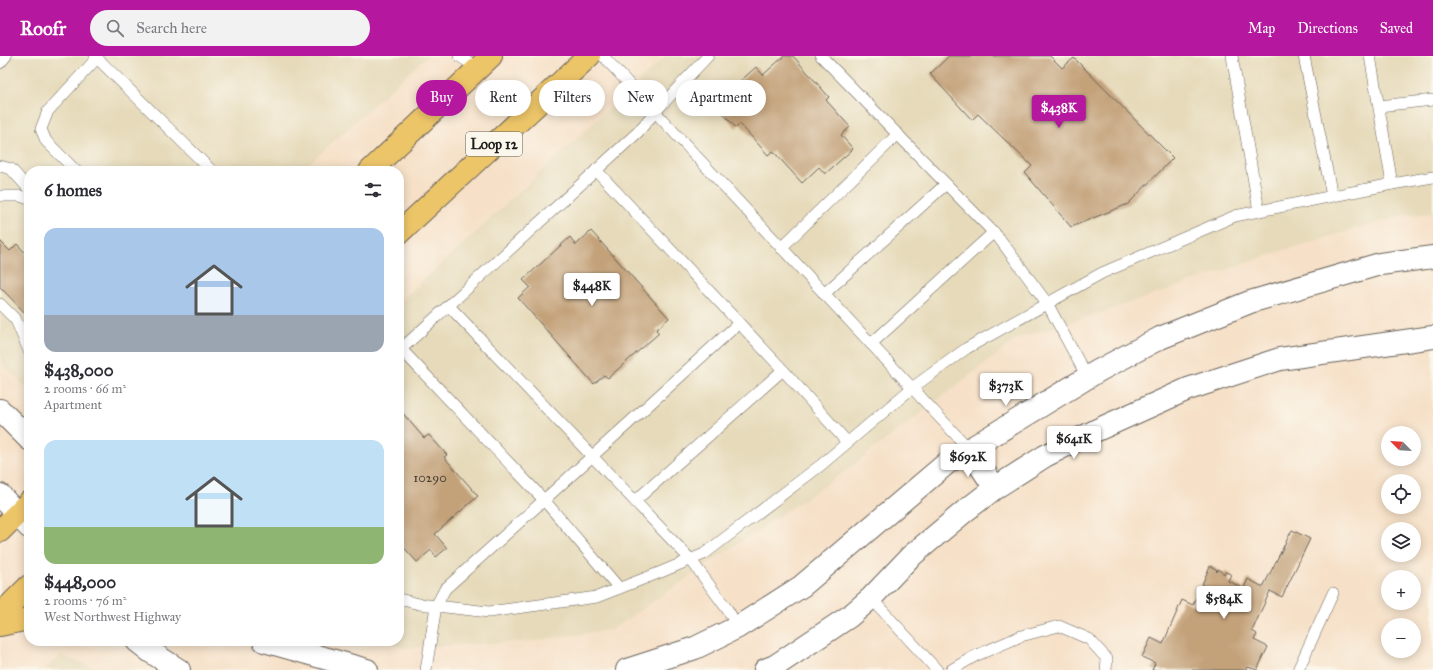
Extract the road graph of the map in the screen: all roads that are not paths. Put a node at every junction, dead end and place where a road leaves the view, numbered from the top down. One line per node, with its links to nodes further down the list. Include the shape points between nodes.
1 (6, 56): 11 (lane)
2 (459, 56): 12 (lane)
3 (589, 56): 33 (main road, Loop 12)
4 (603, 56): 13 (lane)
5 (708, 56): 14 (lane)
6 (822, 56): 19 (lane)
7 (1232, 56): 32 (lane)
8 (1304, 56): 30 (lane)
9 (1370, 56): 16 (lane)
10 (96, 57): 21 (lane, via 48,111 42,129 46,140); 22 (lane)
11 (0, 62)
12 (485, 62): 23 (main road)
13 (625, 80)
14 (668, 98)
15 (1433, 100): 16 (lane)
16 (1379, 106): 28 (lane)
17 (652, 116): 24 (lane, via 638,132)
18 (659, 116): 35 (lane)
19 (898, 134): 27 (lane); 35 (lane)
20 (0, 166): 26 (lane, via 11,169)
21 (71, 166)
22 (207, 166)
23 (375, 166)
24 (596, 170): 40 (lane); 41 (lane)
25 (1433, 177): 28 (lane)
26 (24, 183)
27 (946, 184): 34 (lane); 37 (lane)
28 (1392, 184): 30 (lane)
29 (0, 196): 31 (lane)
30 (1332, 196): 32 (lane)
31 (24, 197)
32 (1259, 211): 38 (lane, via 1235,216 1102,273)
33 (404, 228)
34 (994, 232): 38 (lane); 44 (lane)
35 (782, 248): 37 (lane)
36 (1433, 257): 48 (street, via 1380,264 1250,302 1160,338)
37 (824, 294): 44 (lane)
38 (1047, 303): 48 (lane); 49 (lane, via 966,348)
39 (0, 304): 43 (lane, via 16,320)
40 (449, 306): 45 (lane); 54 (lane)
41 (739, 322): 47 (lane); 54 (lane)
42 (1433, 338): 55 (street, via 1280,359 1188,388 1045,456)
43 (24, 339)
44 (871, 344): 49 (lane)
45 (404, 346)
46 (404, 354): 57 (lane)
47 (784, 370): 52 (lane); 58 (lane)
48 (1087, 377): 53 (street)
49 (912, 388): 52 (lane); 53 (lane)
50 (0, 410): 51 (street)
51 (24, 434)
52 (847, 442): 62 (lane, via 821,465 704,554)
53 (969, 450): 55 (street); 72 (street, via 947,463 802,586)
54 (592, 456): 57 (lane); 58 (lane)
55 (995, 488): 66 (street, via 910,557)
56 (0, 495): 59 (street)
57 (544, 500): 63 (lane); 68 (lane, via 445,589)
58 (635, 501): 62 (lane)
59 (24, 513)
60 (24, 515): 61 (main road)
61 (0, 531)
62 (691, 560): 63 (lane); 72 (lane)
63 (619, 588): 68 (lane, via 597,597 490,612)
64 (24, 591): 69 (main road)
65 (1333, 593): 83 (lane)
66 (871, 598): 79 (street, via 850,616); 80 (lane)
67 (404, 600): 68 (lane)
68 (436, 606): 77 (lane)
69 (0, 615)
70 (24, 620): 71 (main road)
71 (0, 625)
72 (738, 627): 78 (street, via 695,648)
73 (143, 646): 75 (street)
74 (282, 646): 76 (street)
75 (180, 670)
76 (366, 670)
77 (426, 670)
78 (627, 670)
79 (765, 670)
80 (937, 670)
81 (951, 670): 82 (lane, via 975,656 1021,636 1060,626 1089,639 1107,659)
82 (1106, 670)
83 (1298, 670)

